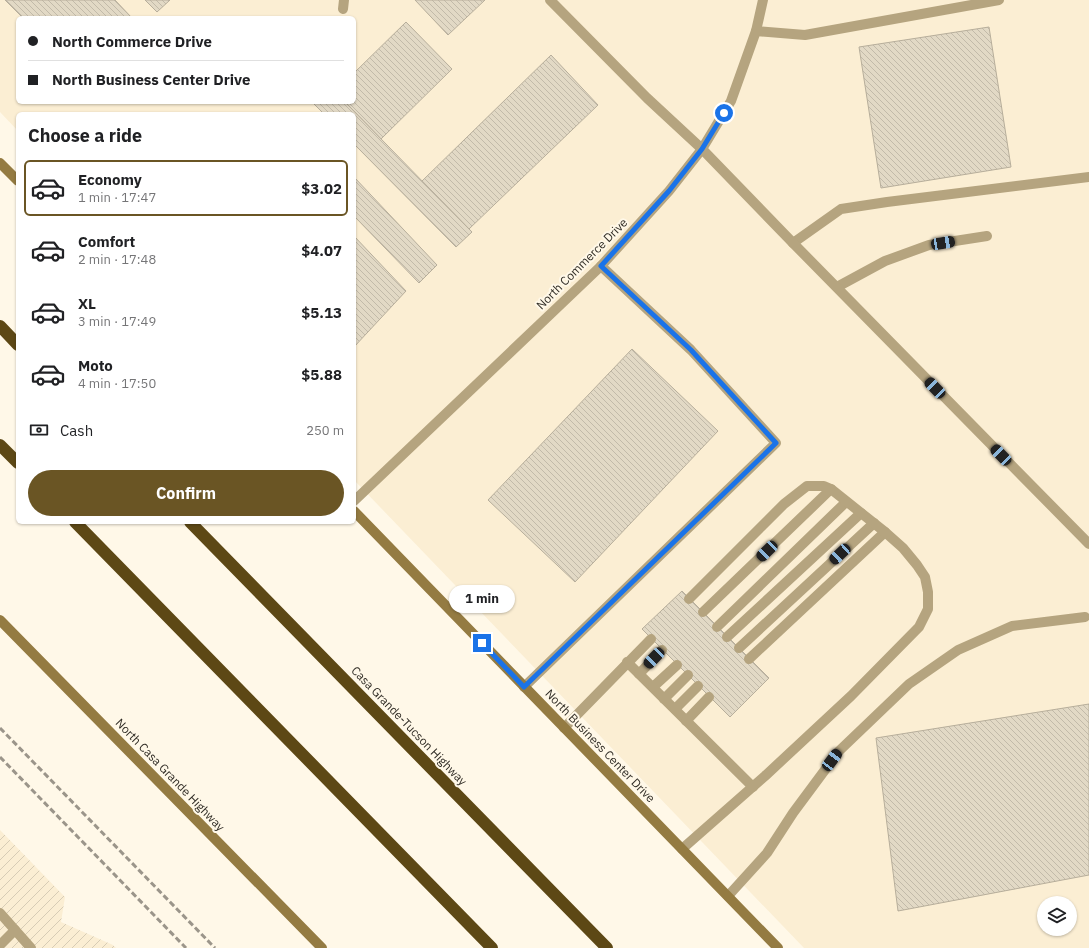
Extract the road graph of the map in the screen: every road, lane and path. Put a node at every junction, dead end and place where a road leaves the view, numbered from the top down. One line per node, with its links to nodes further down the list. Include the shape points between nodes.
1 (550, 0): 5 (street, via 647,98)
2 (763, 0): 4 (street, North Commerce Drive)
3 (999, 0): 4 (street, via 805,35)
4 (756, 31): 5 (street, North Commerce Drive, via 731,101)
5 (702, 149): 10 (street); 11 (street, North Commerce Drive, via 669,191)
6 (0, 163): 8 (main road)
7 (1089, 177): 10 (street, via 841,209)
8 (16, 179)
9 (987, 236): 12 (street, via 929,245 885,261)
10 (793, 243): 12 (street)
11 (601, 266): 18 (street, North Commerce Drive); 42 (street, via 691,350 776,443)
12 (837, 287): 26 (street)
13 (0, 326): 14 (highway)
14 (16, 343)
15 (0, 445): 16 (highway)
16 (16, 461)
17 (831, 490): 19 (street); 27 (street, via 824,486 807,486 784,504); 28 (street)
18 (356, 499)
19 (846, 502): 21 (street); 31 (street)
20 (356, 513): 42 (main road, North Business Center Drive)
21 (861, 513): 22 (street); 32 (street)
22 (874, 523): 25 (street); 34 (street)
23 (77, 524): 57 (highway)
24 (192, 524): 58 (highway, Casa Grande-Tucson Highway)
25 (885, 532): 36 (street); 49 (street, via 902,548 925,577 928,609 919,627 851,696)
26 (1089, 544)
27 (689, 599)
28 (703, 612)
29 (1088, 617): 51 (street, via 1012,626 958,650 909,684 839,751 767,853)
30 (0, 620): 56 (main road, North Casa Grande Highway)
31 (717, 626)
32 (728, 637)
33 (651, 638): 37 (street)
34 (738, 648)
35 (662, 650): 39 (street)
36 (749, 658)
37 (627, 662): 39 (street); 48 (street)
38 (677, 665): 43 (street)
39 (639, 674): 43 (street)
40 (688, 675): 45 (street)
41 (698, 686): 46 (street)
42 (524, 687): 48 (main road, North Business Center Drive)
43 (652, 687): 45 (street)
44 (709, 697): 47 (street)
45 (664, 699): 46 (street)
46 (675, 709): 47 (street)
47 (686, 721): 49 (street)
48 (564, 728): 50 (main road, North Business Center Drive)
49 (752, 787): 50 (street)
50 (682, 849): 51 (main road, North Business Center Drive)
51 (728, 896): 59 (main road, North Business Center Drive)
52 (0, 913): 53 (street)
53 (15, 930): 54 (street); 55 (street)
54 (0, 945)
55 (31, 948)
56 (322, 948)
57 (492, 948)
58 (607, 948)
59 (778, 948)

